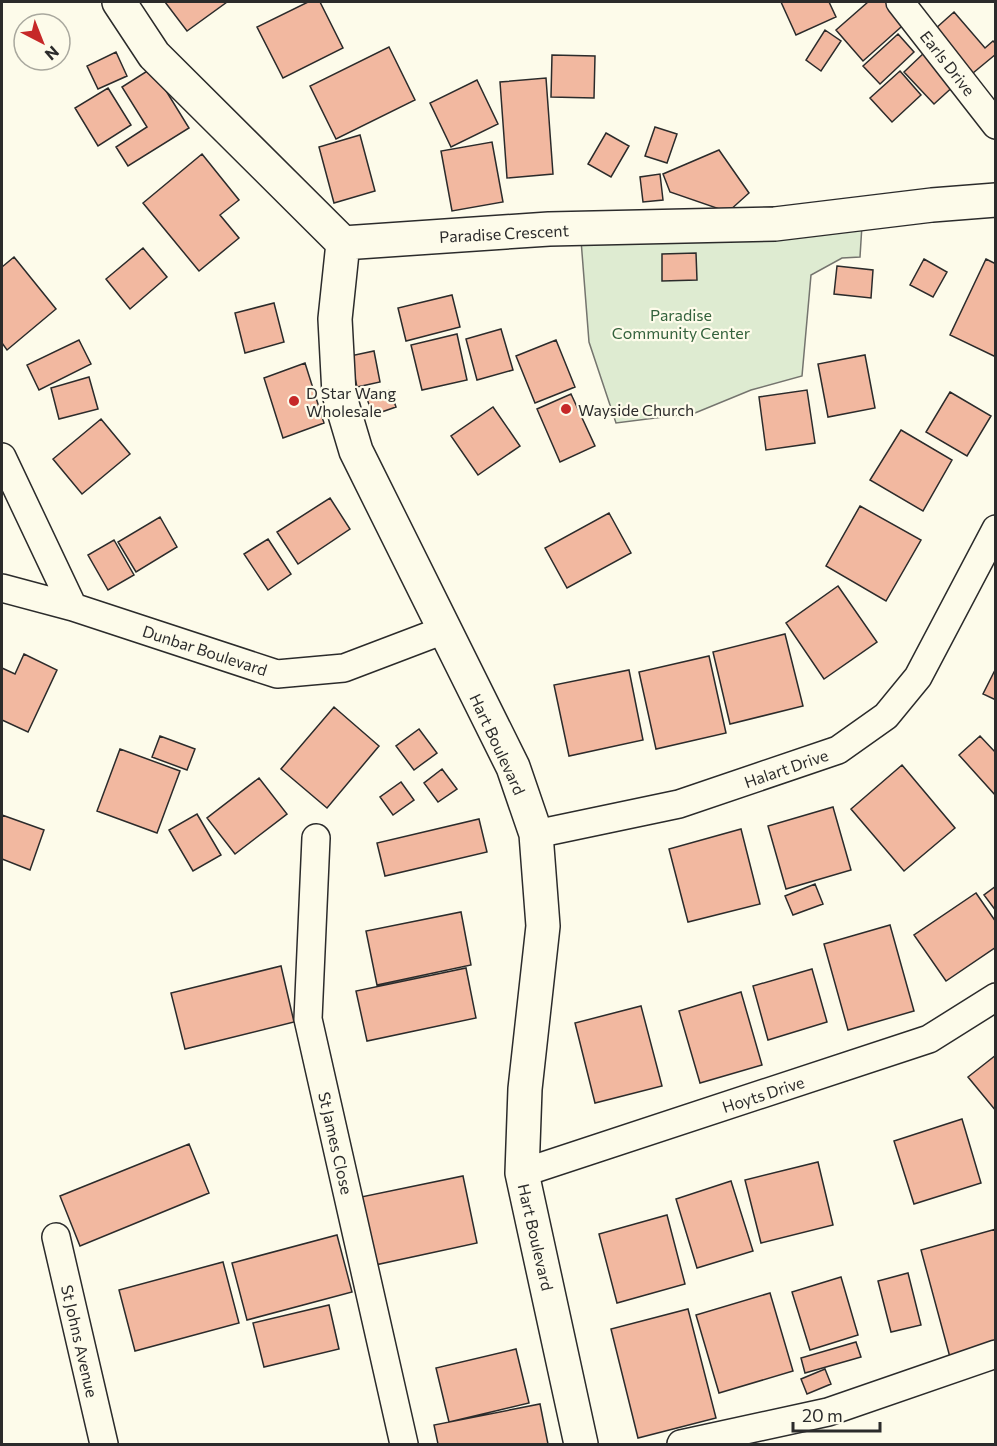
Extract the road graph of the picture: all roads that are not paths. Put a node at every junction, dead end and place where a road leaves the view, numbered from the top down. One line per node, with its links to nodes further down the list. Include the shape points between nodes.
1 (118, 2): 5 (street, via 154,55)
2 (900, 2): 3 (street, Earls Drive)
3 (996, 125)
4 (996, 200): 5 (street, Paradise Crescent, via 775,224 549,229)
5 (343, 243): 10 (street, Hart Boulevard, via 335,319 339,394 356,451)
6 (2, 457): 9 (street)
7 (996, 529): 11 (street, Halart Drive, via 918,676 886,716 838,750 679,804)
8 (2, 588): 9 (street, Dunbar Boulevard)
9 (73, 607): 10 (street, Dunbar Boulevard, via 277,674 344,668)
10 (444, 630): 11 (street, Hart Boulevard, via 513,767)
11 (536, 834): 14 (street, Hart Boulevard, via 543,926 525,1089)
12 (316, 838): 18 (street, St James Close, via 308,1019)
13 (996, 997): 14 (street, Hoyts Drive, via 929,1039)
14 (522, 1173): 19 (street, Hart Boulevard)
15 (57, 1237): 17 (street, St Johns Avenue)
16 (996, 1354): 20 (street, via 828,1412)
17 (105, 1444)
18 (404, 1444)
19 (581, 1444)
20 (681, 1444)

